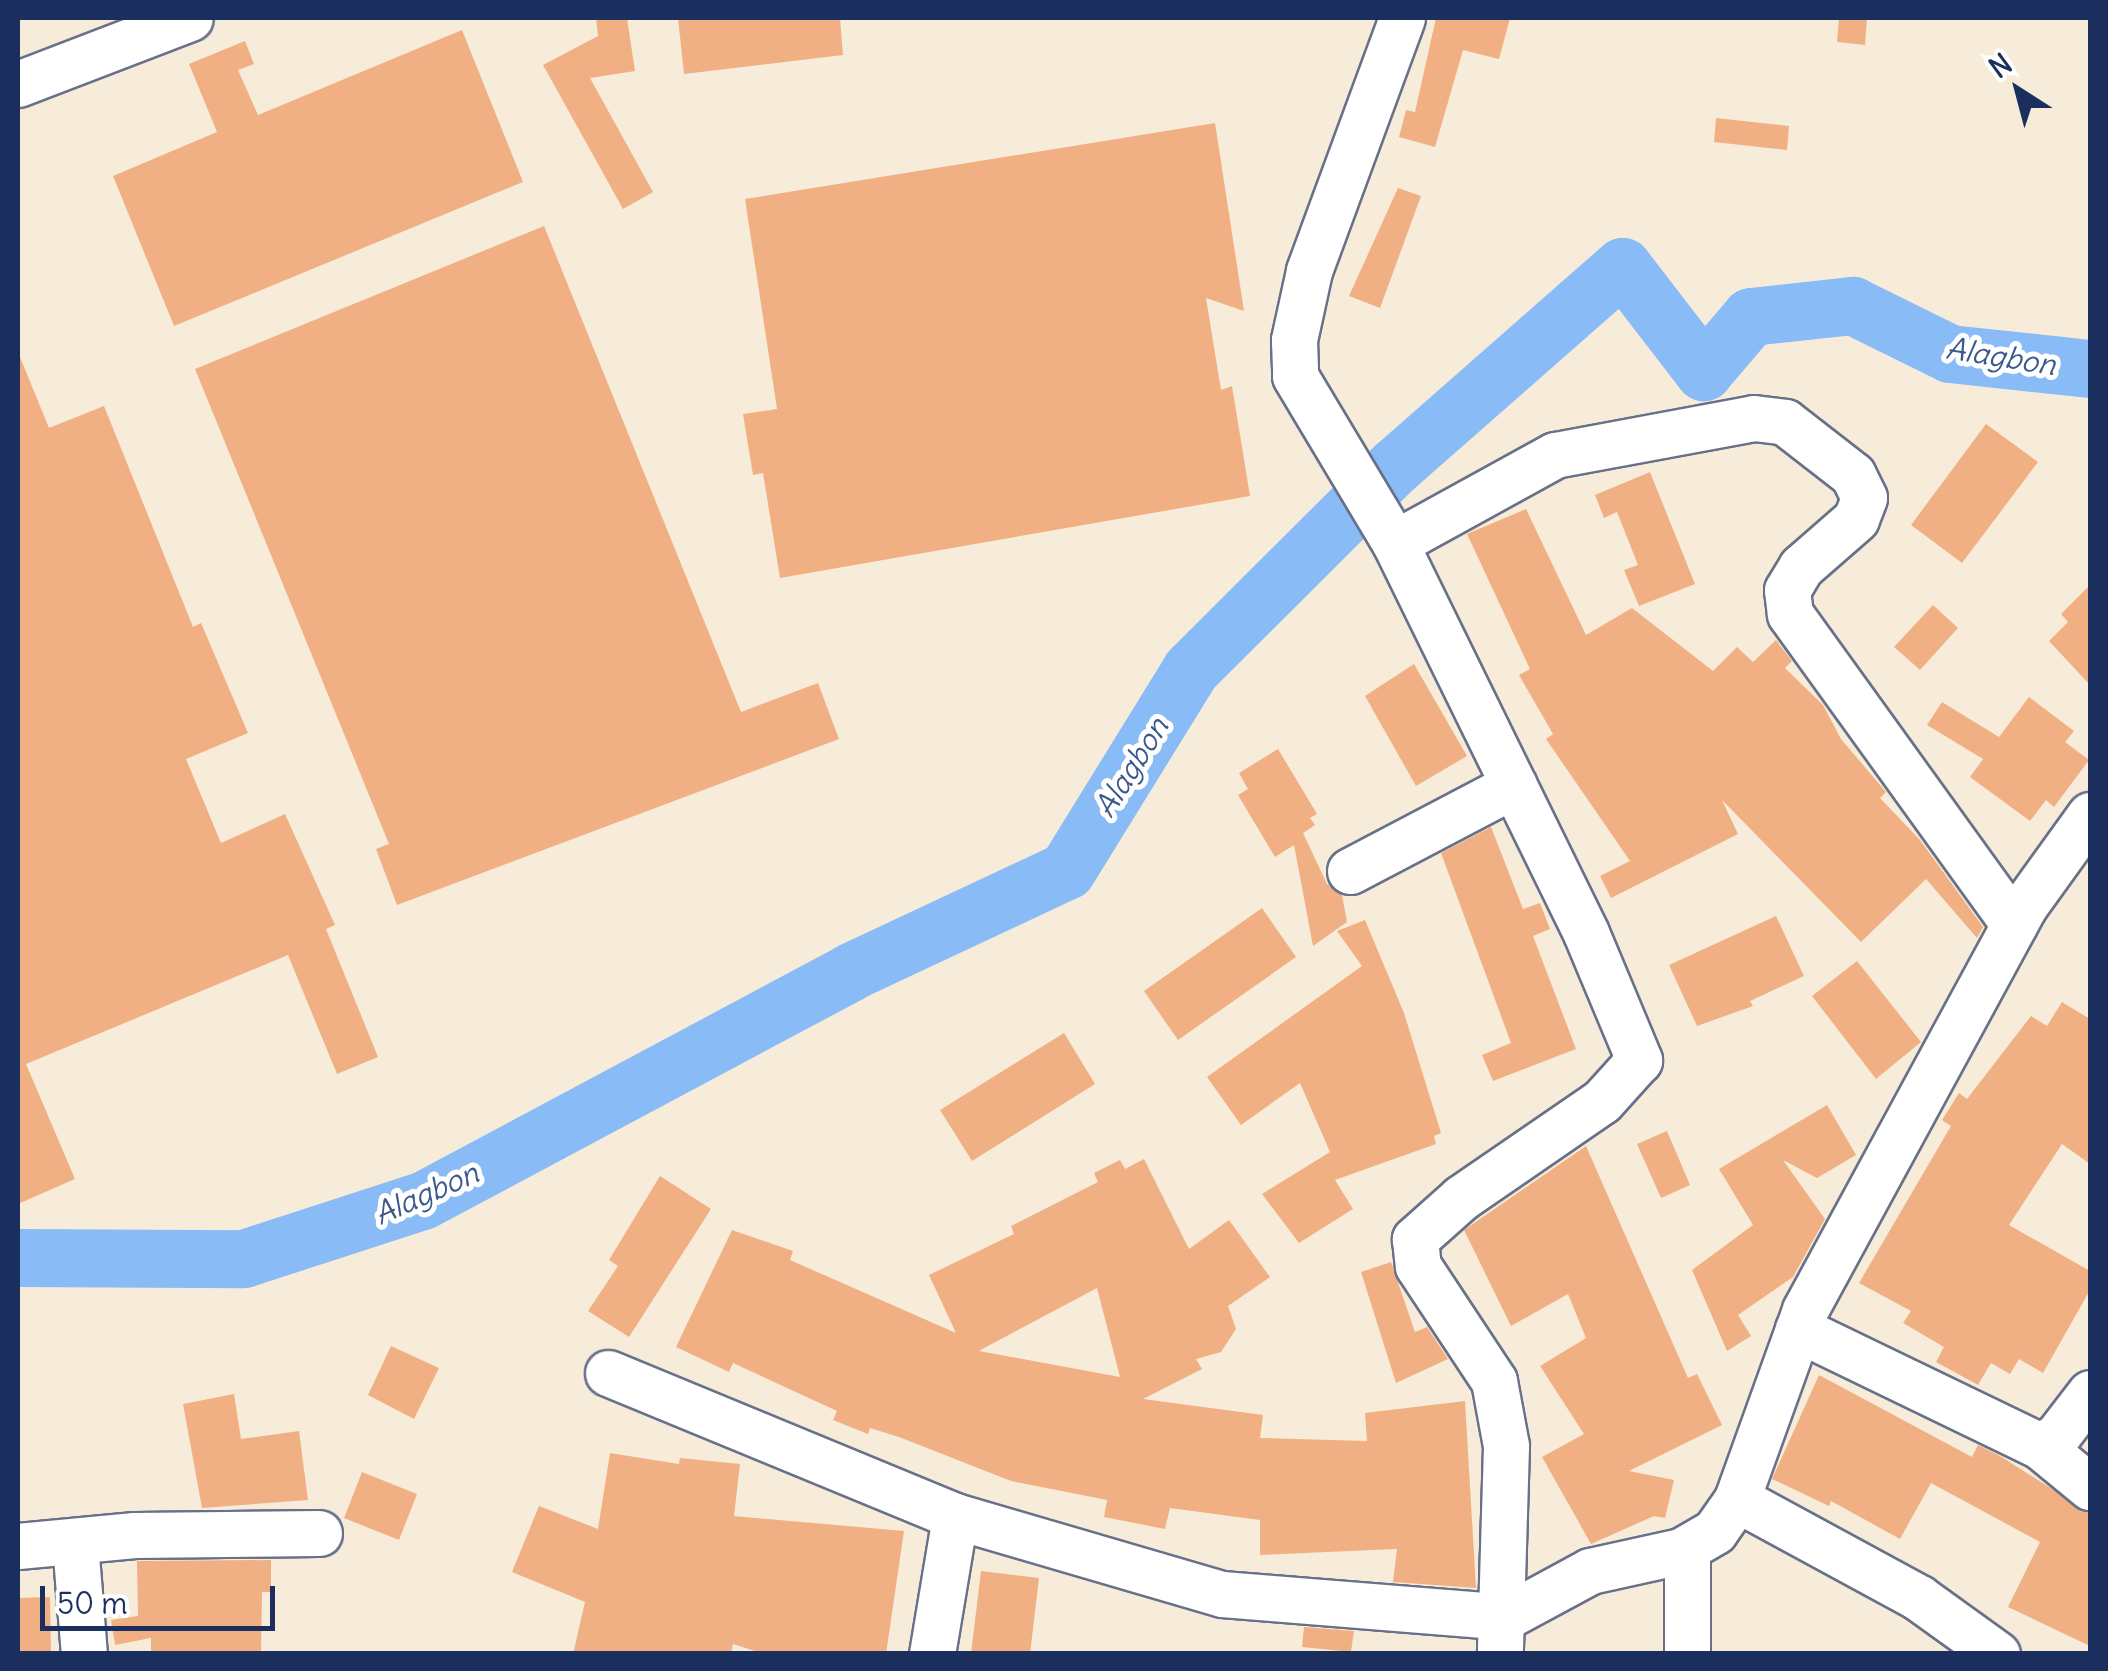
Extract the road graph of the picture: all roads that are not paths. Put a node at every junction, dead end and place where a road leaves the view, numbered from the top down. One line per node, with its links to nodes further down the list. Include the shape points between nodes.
1 (190, 18): 3 (street)
2 (1402, 18): 4 (street, via 1308,271 1294,340 1294,376)
3 (18, 84)
4 (1389, 531): 5 (street); 8 (street, via 1555,455 1754,418 1785,422 1854,475 1864,498 1856,519 1801,567 1787,590 1790,614)
5 (1514, 786): 7 (street); 20 (street, via 1640,1060 1602,1101 1462,1198 1415,1239 1418,1266 1494,1381 1506,1446)
6 (2090, 816): 8 (street)
7 (1350, 871)
8 (2014, 925): 9 (street)
9 (1798, 1329): 12 (street); 14 (street)
10 (608, 1373): 15 (street)
11 (2090, 1393): 12 (street, via 2057,1436)
12 (2040, 1446): 13 (street)
13 (2090, 1487)
14 (1737, 1499): 19 (street, via 1715,1531); 24 (street, via 1919,1598)
15 (955, 1516): 20 (street, via 1222,1594); 22 (street)
16 (319, 1533): 17 (street)
17 (75, 1543): 18 (street); 21 (street)
18 (18, 1546)
19 (1687, 1548): 20 (street, via 1590,1572); 23 (street)
20 (1502, 1635)
21 (84, 1654)
22 (932, 1654)
23 (1687, 1654)
24 (1997, 1654)

